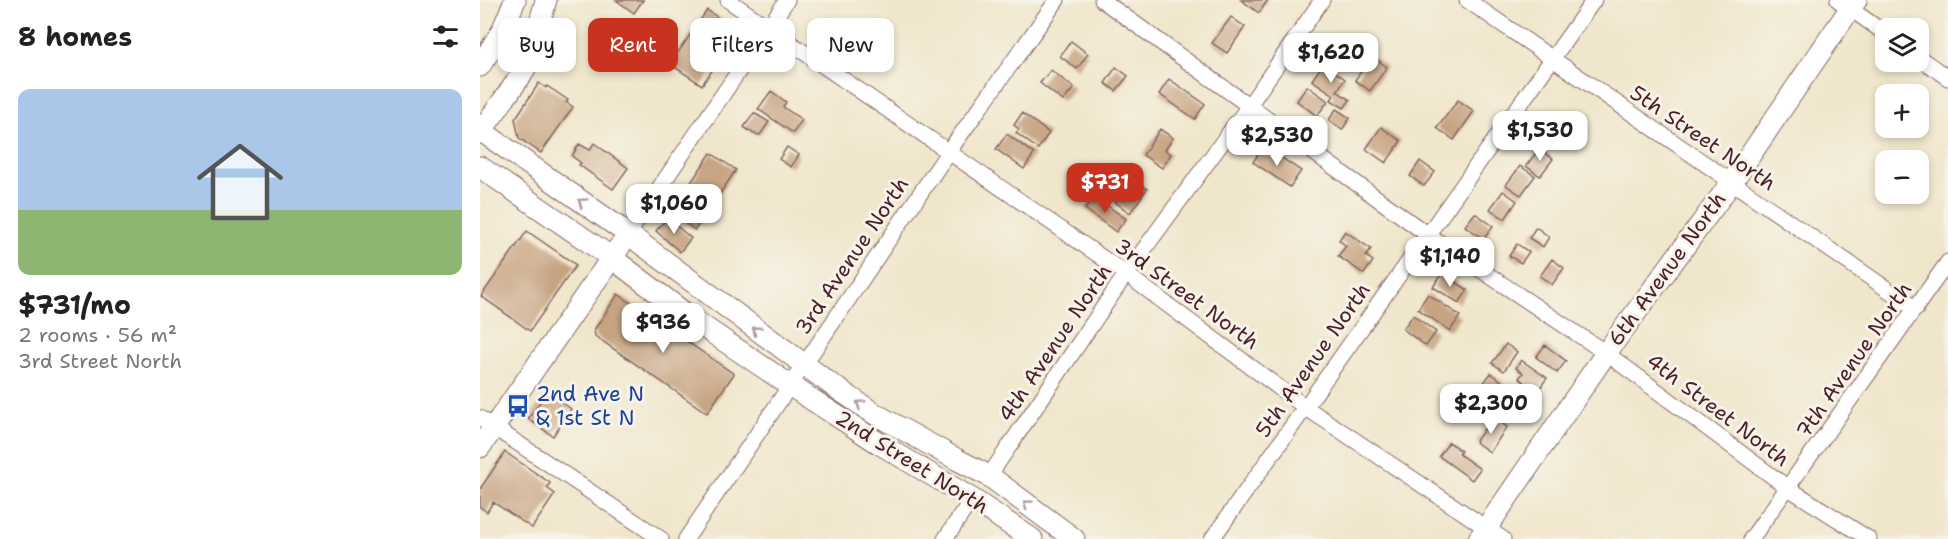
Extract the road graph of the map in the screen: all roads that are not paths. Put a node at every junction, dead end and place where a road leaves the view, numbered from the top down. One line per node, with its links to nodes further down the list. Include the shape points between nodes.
1 (515, 0): 17 (main road, via 502,31)
2 (546, 0): 21 (main road, via 526,66)
3 (728, 0): 11 (street, 3rd Street North)
4 (787, 0): 12 (street)
5 (1057, 0): 22 (street, 3rd Avenue North)
6 (1102, 0): 20 (street, 4th Street North)
7 (1322, 0): 20 (street, 4th Avenue North)
8 (1467, 0): 15 (street, 5th Street North)
9 (1594, 0): 15 (street, 5th Avenue North)
10 (1848, 3): 13 (street); 24 (main road, 6th Avenue North)
11 (754, 18)
12 (775, 18)
13 (1875, 25)
14 (795, 46): 22 (street, 3rd Street North)
15 (1552, 60): 24 (street, 5th Street North); 26 (street, 5th Avenue North)
16 (1929, 65): 19 (street)
17 (480, 66)
18 (738, 72): 25 (street)
19 (1948, 78)
20 (1248, 107): 26 (street, 4th Street North); 29 (street, 4th Avenue North)
21 (481, 132): 25 (main road, one-way to 21)
22 (949, 151): 29 (street, 3rd Street North); 32 (street, 3rd Avenue North)
23 (480, 167): 27 (main road, 2nd Street North)
24 (1731, 183): 30 (street, 5th Street North); 31 (main road, 6th Avenue North)
25 (628, 234): 27 (main road); 32 (main road, one-way to 25)
26 (1428, 235): 31 (street, 4th Street North); 34 (street, 5th Avenue North)
27 (612, 258): 33 (main road, 2nd Street North); 35 (main road)
28 (1948, 262): 30 (street, 7th Avenue North)
29 (1126, 274): 34 (street, 3rd Street North); 37 (street, 4th Avenue North)
30 (1916, 309): 38 (street, 7th Avenue North)
31 (1606, 353): 38 (street, 4th Street North); 40 (main road, 6th Avenue North)
32 (803, 365): 33 (street, 3rd Avenue North); 37 (main road, one-way to 32, via 875,414)
33 (791, 386): 39 (main road, 2nd Street North); 42 (street, 3rd Avenue North)
34 (1305, 407): 40 (street, 3rd Street North); 46 (street, 5th Avenue North)
35 (487, 422): 36 (main road); 41 (street)
36 (480, 447)
37 (989, 476): 45 (main road, one-way to 37)
38 (1788, 488): 47 (street, 7th Avenue North); 48 (street, 4th Street North)
39 (972, 499): 43 (street); 44 (main road, 2nd Street North)
40 (1490, 535)
41 (661, 539)
42 (686, 539)
43 (945, 539)
44 (1032, 539)
45 (1074, 539)
46 (1212, 539)
47 (1750, 539)
48 (1869, 539)

